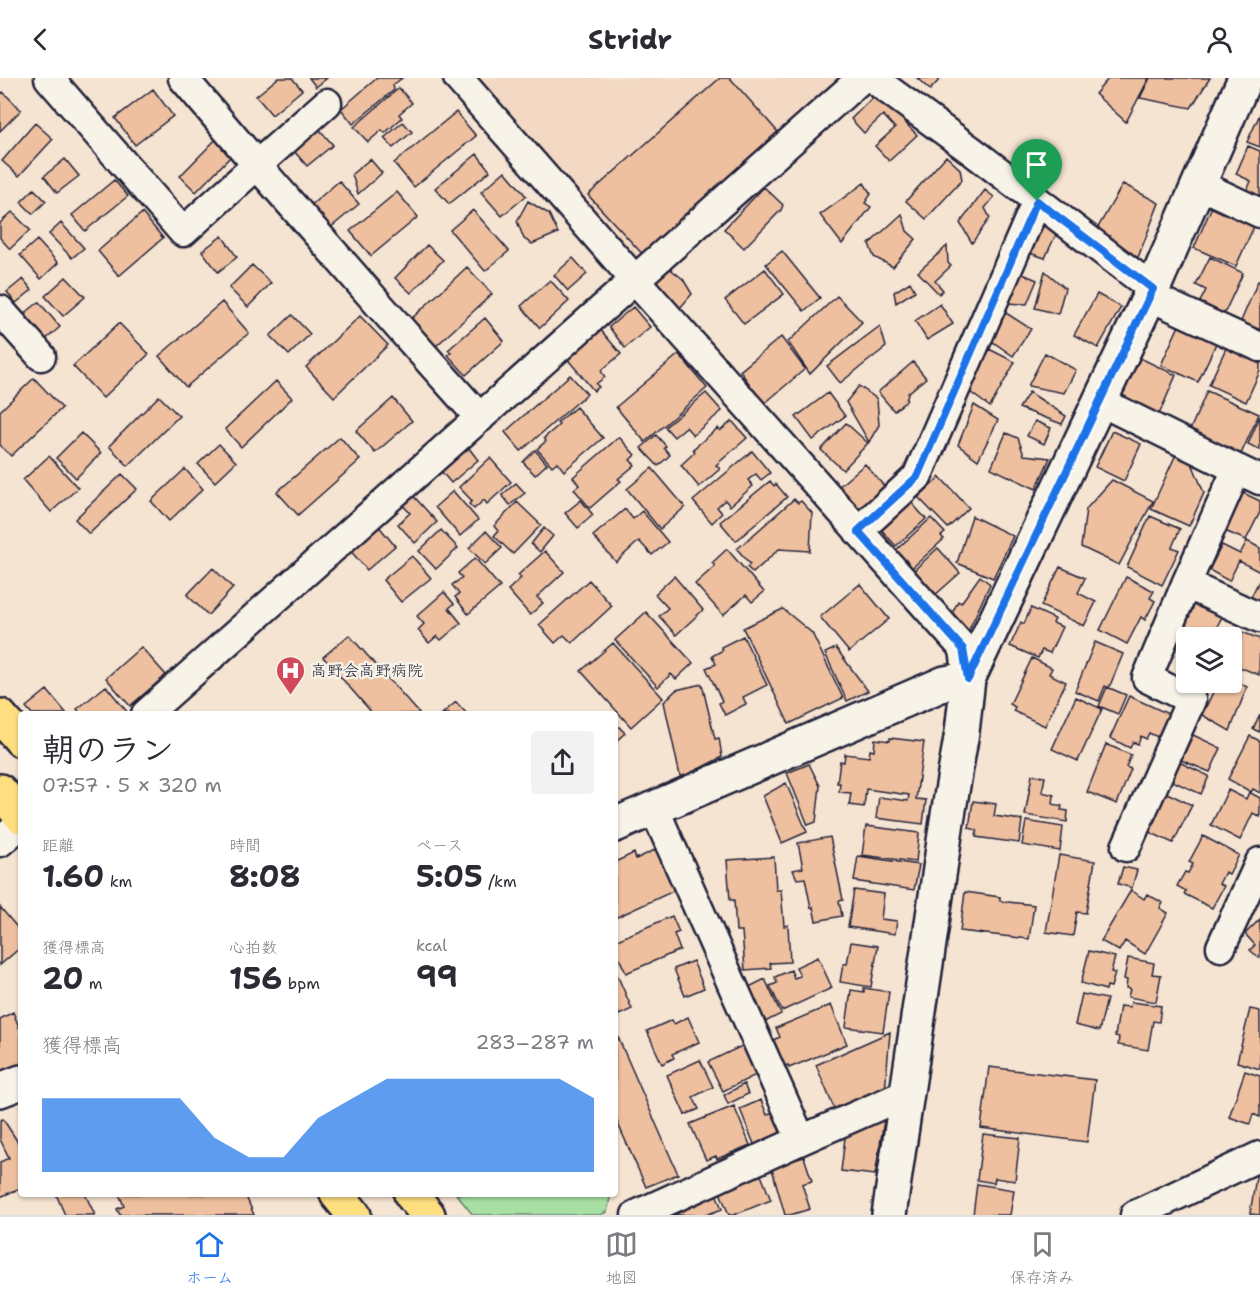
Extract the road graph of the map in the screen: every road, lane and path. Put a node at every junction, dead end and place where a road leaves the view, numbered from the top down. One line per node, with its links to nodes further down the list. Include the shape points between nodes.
1 (49, 78): 8 (street, via 183,232)
2 (183, 78): 8 (street)
3 (458, 78): 12 (street)
4 (862, 78): 12 (street)
5 (872, 78): 10 (street)
6 (1245, 78): 9 (street)
7 (327, 103): 8 (street)
8 (257, 165): 18 (street)
9 (1198, 184): 11 (street); 13 (street)
10 (1037, 201): 13 (street); 20 (street, via 917,477)
11 (1260, 213)
12 (635, 280): 18 (street); 20 (street)
13 (1151, 292): 15 (street); 17 (street)
14 (0, 309): 16 (street)
15 (1260, 347)
16 (41, 356)
17 (1099, 401): 19 (street); 23 (street)
18 (480, 418): 24 (street)
19 (1249, 475): 21 (street)
20 (858, 531): 23 (street, via 963,649)
21 (1186, 584): 22 (street); 33 (street, via 1147,678 1191,700)
22 (1260, 618)
23 (968, 679): 28 (street, via 945,683); 38 (street)
24 (149, 711)
25 (0, 716): 26 (highway)
26 (18, 737)
27 (0, 791): 29 (highway)
28 (654, 808): 30 (street); 39 (street)
29 (18, 812)
30 (618, 824)
31 (18, 827): 32 (street)
32 (0, 842)
33 (1126, 847)
34 (1260, 862): 35 (street)
35 (1221, 947)
36 (18, 1083): 37 (street)
37 (0, 1090)
38 (908, 1093): 39 (street); 46 (street)
39 (801, 1140): 45 (street)
40 (1260, 1156): 47 (street)
41 (339, 1197): 43 (highway)
42 (413, 1197): 44 (highway)
43 (354, 1215)
44 (428, 1215)
45 (636, 1215)
46 (889, 1215)
47 (1135, 1215)

